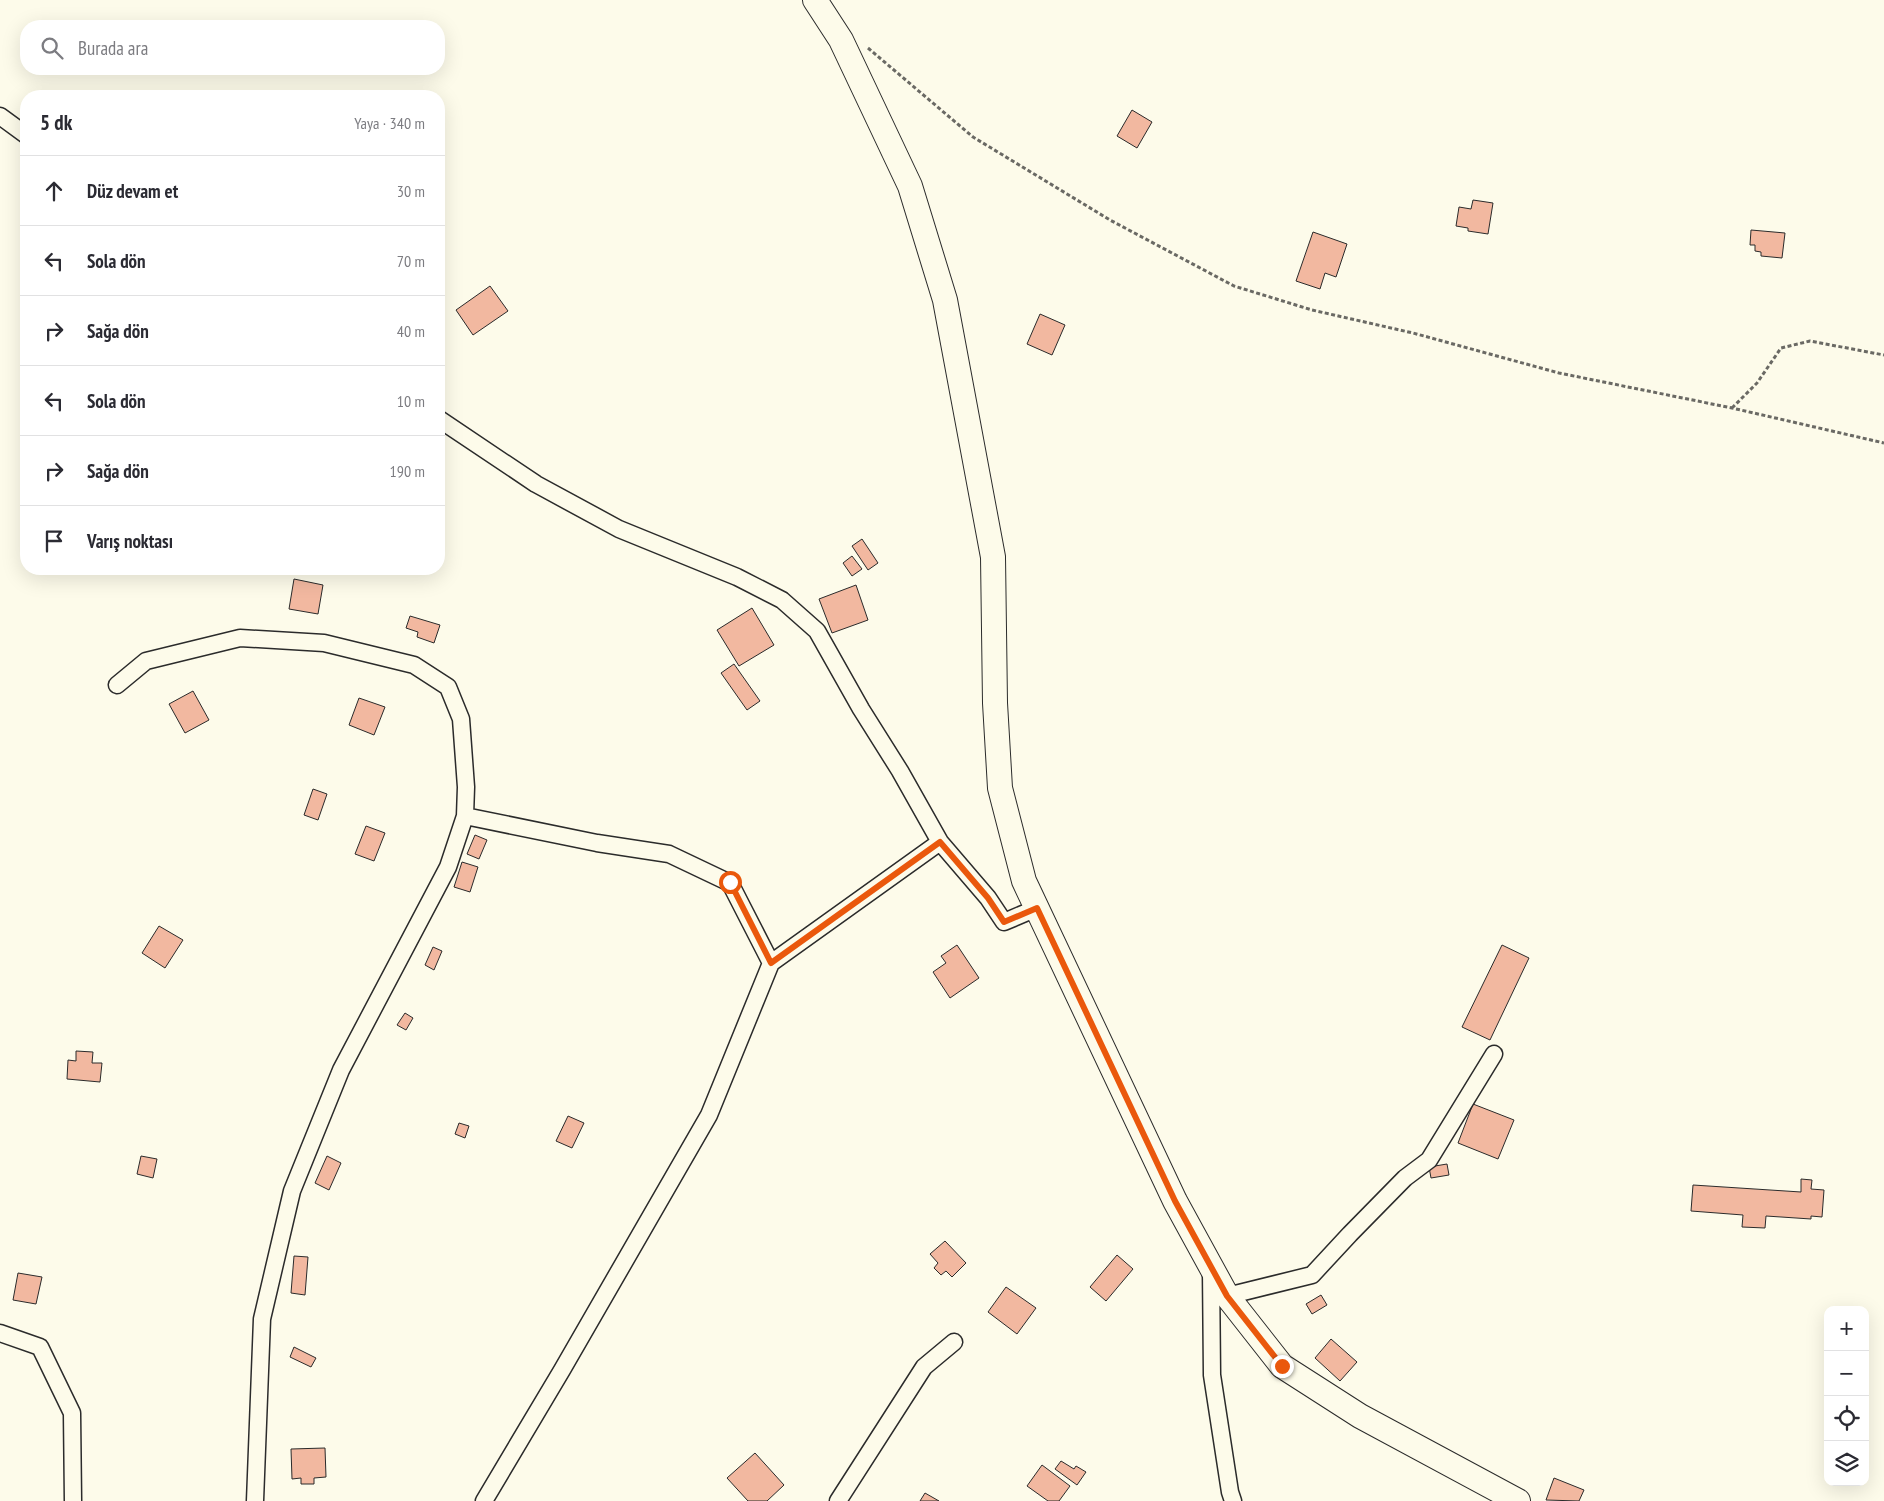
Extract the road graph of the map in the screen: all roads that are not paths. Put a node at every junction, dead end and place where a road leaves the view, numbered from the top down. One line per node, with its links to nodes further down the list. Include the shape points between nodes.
1 (815, 0): 8 (street, via 841,40 910,186 945,300 993,557 1000,788 1024,881)
2 (0, 116): 3 (street)
3 (20, 131)
4 (445, 423): 7 (street, via 536,484 611,524 737,577 782,600 817,631)
5 (117, 686): 6 (street, via 146,661 240,638 324,643 414,665 448,687 461,719)
6 (465, 816): 9 (street, via 669,854 730,882); 16 (street, via 448,867 341,1070 292,1191 262,1318)
7 (940, 842): 8 (street, via 1004,922); 9 (street)
8 (1037, 908): 11 (street, via 1175,1201)
9 (771, 963): 17 (street, via 709,1115)
10 (1494, 1054): 12 (street, via 1429,1160 1405,1178 1312,1275)
11 (1211, 1266): 12 (street); 19 (street, via 1212,1375)
12 (1227, 1296): 20 (street, via 1282,1366 1360,1416)
13 (0, 1332): 15 (street, via 40,1347 72,1413)
14 (954, 1342): 18 (street, via 924,1367)
15 (73, 1501)
16 (255, 1501)
17 (484, 1501)
18 (838, 1501)
19 (1233, 1501)
20 (1518, 1501)

